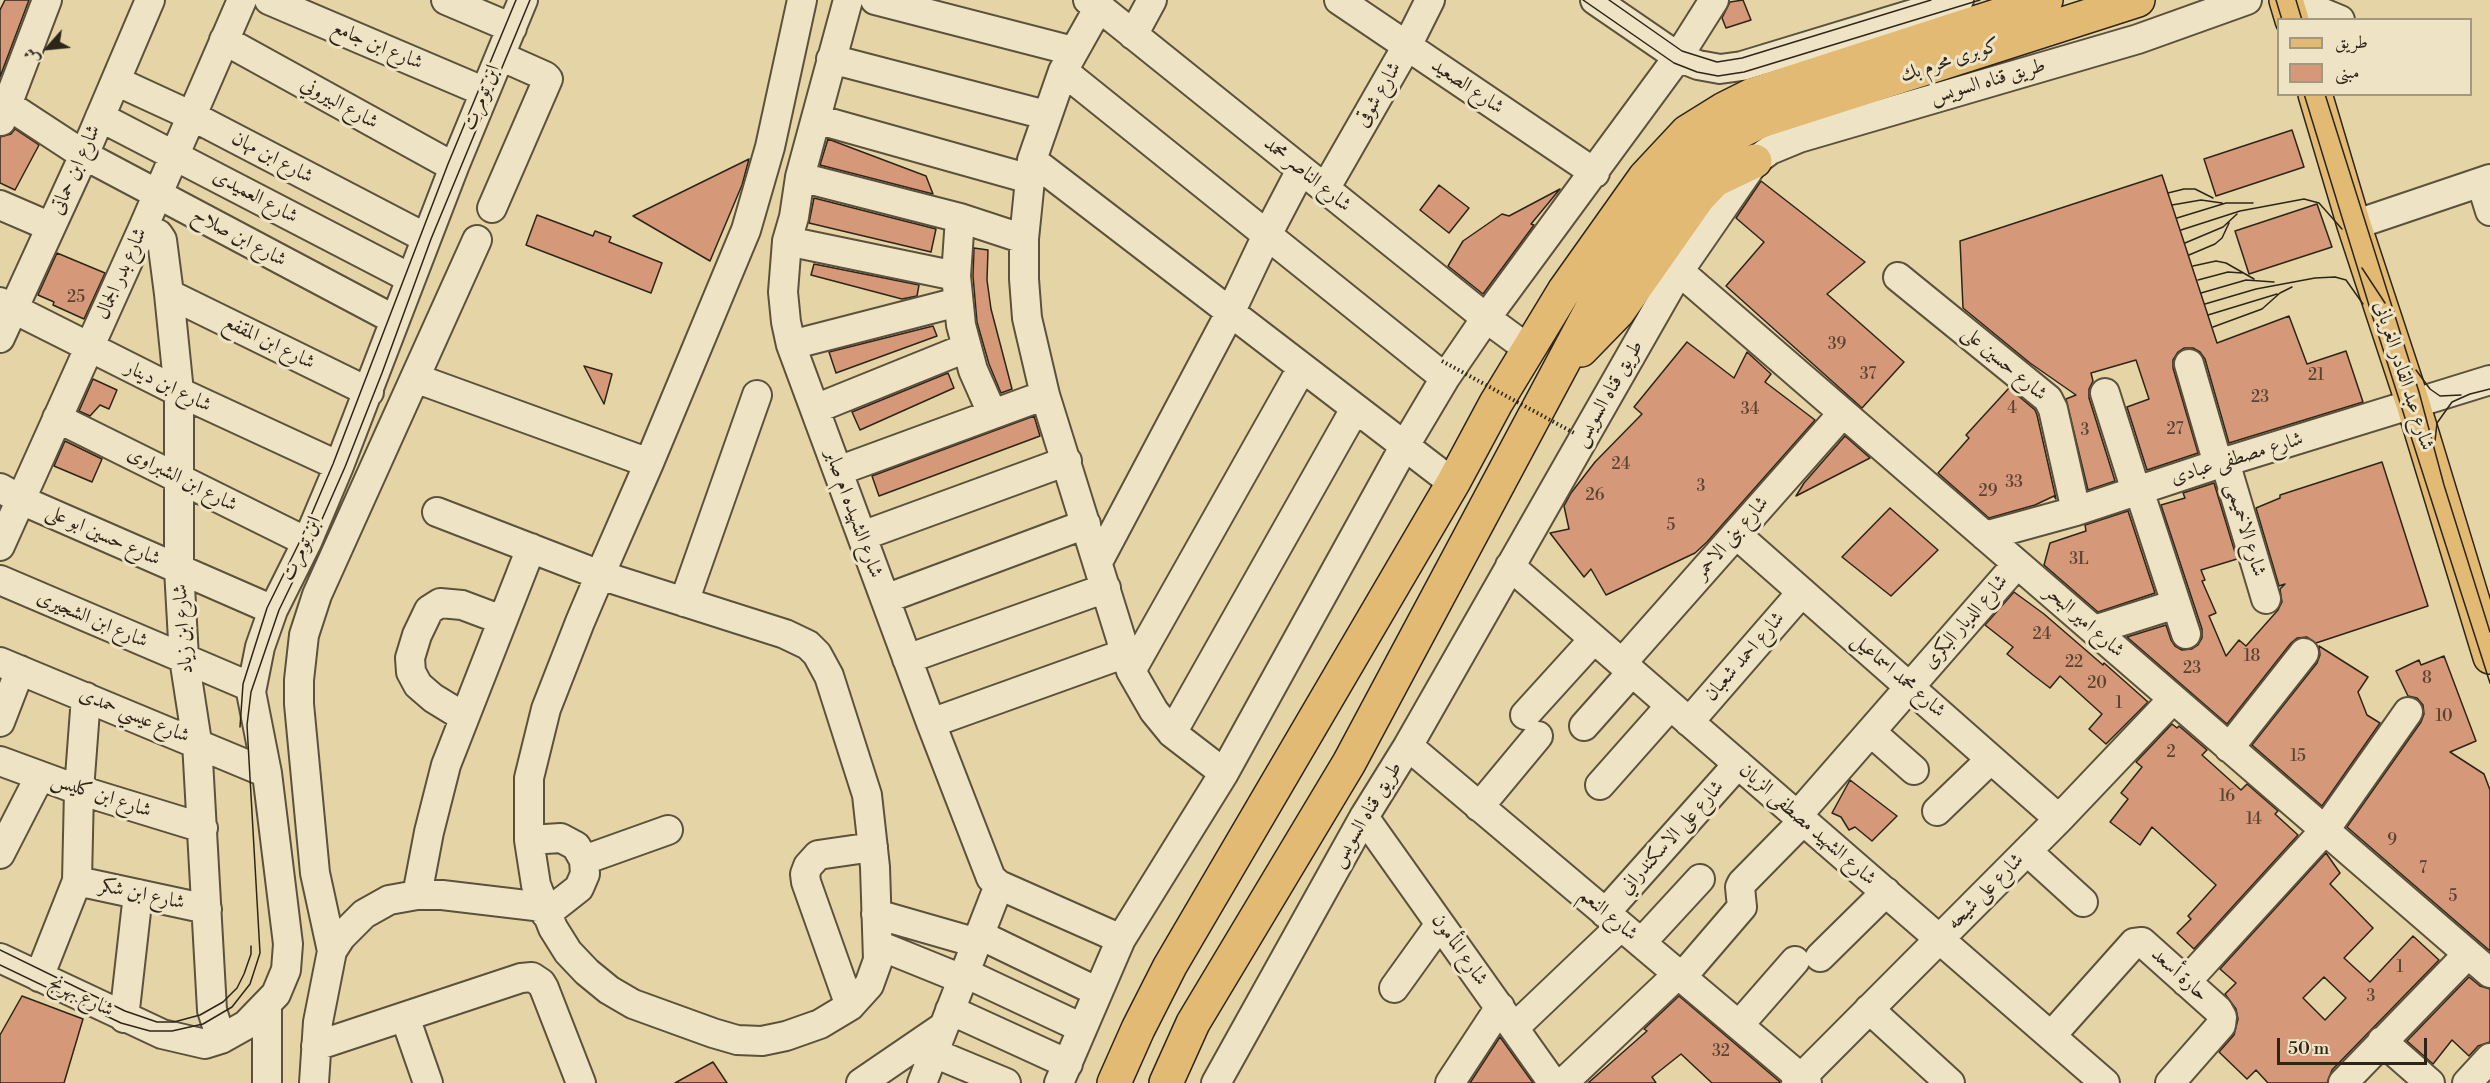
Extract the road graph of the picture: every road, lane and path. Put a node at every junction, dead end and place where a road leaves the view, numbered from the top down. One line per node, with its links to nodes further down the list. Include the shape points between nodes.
1 (47, 0): 36 (street)
2 (150, 0): 32 (street, شارع ابن حماتى)
3 (242, 0): 26 (street, شارع بدر الجمال)
4 (269, 0): 33 (street, شارع ابن جامع)
5 (448, 0): 24 (street)
6 (523, 0): 24 (street, ابن تومرت)
7 (802, 0): 98 (street, via 770,147 746,230)
8 (848, 0): 30 (street, شارع الشهيده ام صابر)
9 (875, 0): 31 (street)
10 (1152, 0): 25 (street)
11 (1339, 0): 27 (street, شارع الصعيد)
12 (1430, 0): 27 (street, شارع شوقى)
13 (1595, 0): 29 (street)
14 (1714, 0): 29 (street)
15 (1959, 0): 29 (street, via 1742,66 1720,69)
16 (2046, 0): 35 (main road, كوبرى محرم بك)
17 (2138, 0): 35 (main road, كوبرى محرم بك)
18 (2247, 0): 43 (street, طريق قناه السويس, via 2138,39 1799,138)
19 (2286, 0): 22 (main road)
20 (2292, 0): 23 (street)
21 (1093, 4): 25 (street, شارع الناصر محمد); 31 (street)
22 (2291, 18)
23 (2335, 18)
24 (512, 28): 28 (street, ابن تومرت)
25 (1134, 36): 46 (street, شارع الناصر محمد)
26 (224, 40): 38 (street, شارع بدر الجمال); 44 (street, شارع البيروني)
27 (1407, 46): 47 (street, شارع الصعيد); 50 (street, شارع شوقى)
28 (500, 56): 33 (street, ابن تومرت); 53 (street, via 548,79)
29 (1678, 57): 47 (street)
30 (831, 59): 37 (street); 40 (street, شارع الشهيده ام صابر)
31 (1068, 61): 37 (street); 59 (street)
32 (116, 81): 38 (street, شارع ابن مهان); 39 (street, شارع ابن حماتى)
33 (485, 92): 44 (street, ابن تومرت)
34 (2316, 96): 56 (main road, شارع عبد القادر الغريانى)
35 (1757, 108): 77 (main road, via 1724,109 1687,132 1663,156 1612,222); 81 (main road, via 1730,137 1704,156 1652,217 1605,284)
36 (3, 110): 41 (street, شارع ابن صلاح)
37 (1046, 115): 45 (street)
38 (192, 116): 42 (street, شارع بدر الجمال); 60 (street, شارع ابن مهان)
39 (100, 117): 41 (street, شارع ابن حماتى); 42 (street, شارع العميدى)
40 (816, 119): 45 (street); 48 (street, شارع الشهيده ام صابر)
41 (84, 155): 51 (street, شارع ابن صلاح); 57 (street, شارع ابن حماتى)
42 (175, 155): 51 (street, شارع بدر الجمال); 66 (street, شارع العميدى)
43 (1755, 161): 64 (street, طريق قناه السويس); 81 (main road, via 1714,180 1618,312)
44 (454, 167): 60 (street, ابن تومرت)
45 (1031, 169): 61 (street); 70 (street)
46 (1301, 170): 50 (street, شارع الناصر محمد); 59 (street)
47 (1595, 173): 71 (street)
48 (800, 177): 55 (street); 63 (street, شارع الشهيده ام صابر)
49 (2485, 181): 54 (street); 56 (street)
50 (1325, 189): 71 (street, شارع الناصر محمد)
51 (158, 195): 58 (street, شارع بدر الجمال); 72 (street, شارع ابن صلاح)
52 (0, 205): 57 (street)
53 (492, 208)
54 (2490, 211)
55 (960, 218): 61 (street); 67 (street)
56 (2354, 225): 89 (main road, شارع عبد القادر الغريانى)
57 (51, 227): 69 (street, شارع ابن حماتى)
58 (143, 228): 68 (street, شارع ابن زياد, via 162,240); 75 (street, شارع بدر الجمال)
59 (1267, 235): 70 (street); 80 (street)
60 (426, 238): 66 (street, ابن تومرت)
61 (1024, 239): 88 (street, via 1028,318)
62 (477, 240): 84 (street)
63 (787, 241): 67 (street); 74 (street, شارع الشهيده ام صابر, via 783,292)
64 (1679, 271): 93 (street, شارع امير البحر); 116 (street, طريق قناه السويس)
65 (1898, 277): 106 (street, شارع حسين على, via 2048,399)
66 (410, 278): 72 (street, ابن تومرت)
67 (957, 289): 74 (street); 76 (street)
68 (170, 294): 83 (street, شارع ابن المقفع); 85 (street, شارع ابن زياد)
69 (7, 306): 73 (street, شارع ابن حماتى); 75 (street, شارع ابن دينار)
70 (1230, 313): 79 (street); 119 (street)
71 (1486, 318): 77 (street, شارع الناصر محمد); 80 (street)
72 (395, 320): 83 (street, ابن تومرت)
73 (0, 338)
74 (791, 345): 90 (street, شارع الشهيده ام صابر)
75 (88, 348): 85 (street, شارع ابن دينار); 94 (street, شارع بدر الجمال)
76 (966, 348): 90 (street); 92 (street)
77 (1528, 349): 103 (main road)
78 (2189, 364): 99 (street, شارع الاخميمى)
79 (1302, 368): 91 (street); 136 (street)
80 (1444, 369): 95 (path, bridge); 96 (street)
81 (1559, 373): 227 (main road, via 1349,763 1193,1023)
82 (2490, 380): 89 (street, شارع مصطفى عبادى)
83 (373, 381): 84 (street, شارع ابن المقفع); 100 (street, ابن تومرت)
84 (413, 382): 98 (street, شارع ابن المقفع); 192 (street, via 317,595 301,656 299,704 315,873)
85 (179, 393): 100 (street, شارع ابن دينار); 102 (street, شارع ابن زياد)
86 (2105, 393): 104 (street)
87 (757, 395): 125 (street)
88 (1045, 395): 92 (street); 97 (street)
89 (2413, 404): 99 (street, شارع مصطفى عبادى); 121 (main road, شارع عبد القادر الغريانى)
90 (814, 409): 101 (street, شارع الشهيده ام صابر)
91 (1354, 409): 96 (street); 150 (street)
92 (992, 413): 101 (street)
93 (1843, 413): 109 (street, شارع بنى الاحمر); 111 (street, شارع امير البحر)
94 (57, 418): 102 (street, شارع ابن الشبراوى); 105 (street, شارع بدر الجمال)
95 (1574, 434)
96 (1404, 447): 103 (street); 159 (street)
97 (1067, 461): 108 (street); 110 (street)
98 (649, 463): 118 (street)
99 (2221, 463): 104 (street, شارع مصطفى عبادى); 124 (street, شارع الاخميمى)
100 (339, 466): 112 (street, ابن تومرت)
101 (838, 471): 110 (street, شارع الشهيده ام صابر)
102 (178, 478): 112 (street, شارع ابن الشبراوى); 117 (street, شارع ابن زياد)
103 (1452, 483): 226 (main road, via 1170,966)
104 (2137, 490): 106 (street, شارع مصطفى عبادى); 126 (street)
105 (10, 494): 113 (street, شارع بدر الجمال); 117 (street, شارع حسين ابو على)
106 (2076, 511): 111 (street, شارع مصطفى عبادى)
107 (437, 512): 114 (street)
108 (1086, 524): 119 (street); 123 (street)
109 (1736, 534): 122 (street, شارع محمد اسماعيل); 138 (street, شارع بنى الاحمر)
110 (862, 536): 123 (street, شارع الشهيده ام صابر)
111 (1985, 536): 115 (street, شارع امير البحر)
112 (307, 542): 127 (street, ابن تومرت)
113 (0, 546)
114 (531, 548): 118 (street); 128 (street)
115 (2017, 564): 129 (street, شارع امير البحر); 140 (street, شارع الديار البكرى)
116 (1510, 566): 131 (street, شارع الشهيد مصطفى الزيان); 152 (street, طريق قناه السويس)
117 (179, 569): 127 (street, شارع حسين ابو على); 134 (street, شارع ابن زياد)
118 (600, 575): 125 (street); 171 (street, via 546,709 529,778)
119 (1102, 575): 135 (street); 136 (street)
120 (0, 580): 134 (street, شارع ابن الشجيرى)
121 (2480, 588): 133 (main road, شارع عبد القادر الغريانى)
122 (1802, 592): 140 (street, شارع محمد اسماعيل); 144 (street, شارع احمد شعبان)
123 (885, 599): 135 (street, شارع الشهيده ام صابر)
124 (2266, 599)
125 (684, 602): 172 (street, via 797,638 817,654 829,676 867,795)
126 (2176, 604): 129 (street); 130 (street)
127 (273, 610): 139 (street, ابن تومرت)
128 (502, 620): 145 (street); 145 (street, via 462,605 440,603 429,610 417,634 410,658 411,672 418,685)
129 (2094, 630): 142 (street, شارع امير البحر)
130 (2186, 634)
131 (1594, 639): 138 (street, شارع الشهيد مصطفى الزيان); 163 (street)
132 (2304, 653): 153 (street)
133 (2490, 657)
134 (184, 658): 139 (street, شارع ابن الشجيرى); 151 (street, شارع ابن زياد)
135 (907, 659): 147 (street, شارع الشهيده ام صابر)
136 (1129, 662): 147 (street); 150 (street, via 1154,711)
137 (10, 666): 141 (street, شارع عيسي حمدى); 146 (street)
138 (1627, 668): 144 (street, شارع الشهيد مصطفى الزيان); 148 (street, شارع بنى الاحمر)
139 (251, 687): 158 (street, ابن تومرت)
140 (1910, 687): 149 (street, شارع الديار البكرى); 154 (street, شارع محمد اسماعيل)
141 (86, 697): 151 (street, شارع عيسي حمدى); 162 (street, شارع ابن شكر)
142 (2173, 699): 153 (street, شارع امير البحر); 167 (street, شارع على شيحه)
143 (2408, 712): 170 (street)
144 (1680, 714): 156 (street, شارع الشهيد مصطفى الزيان); 161 (street, شارع احمد شعبان)
145 (464, 717): 181 (street, via 446,765)
146 (0, 722)
147 (931, 723): 178 (street, شارع الشهيده ام صابر, via 986,867)
148 (1584, 726)
149 (1871, 732): 157 (street); 166 (street, شارع الديار البكرى)
150 (1172, 733): 159 (street)
151 (197, 742): 158 (street, شارع عيسي حمدى); 168 (street, شارع ابن زياد)
152 (1408, 746): 163 (street, شارع النعم); 165 (street, طريق قناه السويس)
153 (2229, 747): 170 (street, شارع امير البحر)
154 (1991, 759): 164 (street); 167 (street, شارع محمد اسماعيل)
155 (0, 761): 160 (street, شارع ابن كليس)
156 (1738, 764): 166 (street, شارع الشهيد مصطفى الزيان); 187 (street, شارع على الاسكندراني)
157 (1914, 770)
158 (267, 773): 202 (street, ابن تومرت, via 288,944 282,982)
159 (1224, 773): 190 (street)
160 (40, 776): 162 (street, شارع ابن كليس); 174 (street)
161 (1600, 785)
162 (79, 790): 168 (street, شارع ابن كليس); 177 (street, شارع ابن شكر)
163 (1479, 807): 187 (street, شارع النعم)
164 (1937, 811)
165 (1364, 817): 186 (street, شارع المأمون); 228 (street, طريق قناه السويس)
166 (1800, 818): 179 (street, شارع الشهيد مصطفى الزيان); 197 (street, شارع الديار البكرى, via 1740,887 1742,907)
167 (2059, 819): 173 (street, شارع على شيحه)
168 (203, 828): 183 (street, شارع ابن زياد)
169 (668, 830): 175 (street)
170 (2325, 830): 193 (street, شارع امير البحر); 199 (street)
171 (529, 840): 175 (street, via 561,838 576,846); 184 (street, via 536,885)
172 (873, 847): 185 (street); 203 (street, via 818,855 806,874)
173 (2027, 851): 182 (street); 188 (street, شارع على شيحه)
174 (0, 854)
175 (584, 860): 184 (street, via 585,874 579,888)
176 (1700, 879): 187 (street)
177 (77, 881): 180 (street, شارع ابن شكر); 198 (street, شارع ابن شكر)
178 (999, 885): 189 (street); 190 (street)
179 (1886, 892): 188 (street, شارع الشهيد مصطفى الزيان); 208 (street)
180 (138, 894): 183 (street, شارع ابن شكر); 206 (street)
181 (417, 895): 184 (street, via 442,895); 192 (street, via 376,906 352,925)
182 (2083, 902)
183 (207, 909): 213 (street, شارع ابن زياد, via 212,1010)
184 (545, 911): 203 (street, via 568,952 609,990 633,1004 713,1033 737,1040 786,1036 820,1024)
185 (876, 914): 189 (street); 191 (street)
186 (1440, 924): 200 (street); 207 (street, شارع المأمون)
187 (1622, 927): 197 (street, شارع النعم); 207 (street)
188 (1938, 938): 204 (street, شارع على شيحه); 212 (street, شارع الشهيد مصطفى الزيان)
189 (978, 939): 196 (street); 201 (street)
190 (1121, 939): 201 (street)
191 (878, 945): 196 (street); 203 (street, via 876,972)
192 (332, 951): 215 (street)
193 (2468, 954): 195 (street, شارع امير البحر); 214 (street)
194 (0, 958): 198 (street, شارع بهرنج)
195 (2490, 973)
196 (963, 976): 209 (street); 210 (street)
197 (1679, 976): 208 (street, شارع النعم); 231 (street, شارع الديار البكرى)
198 (39, 977): 206 (street, شارع بهرنج)
199 (2186, 982): 212 (street, حارة أسعد, via 2144,944 2134,943); 234 (street, حارة أسعد, via 2221,1013 2222,1021)
200 (1394, 988)
201 (1098, 992): 209 (street)
202 (267, 1005): 213 (street, ابن تومرت, via 246,1025); 219 (street)
203 (850, 1006)
204 (1869, 1009): 218 (street, شارع على شيحه); 232 (street)
205 (405, 1017): 215 (street); 221 (street); 222 (street, via 532,977 544,988)
206 (124, 1018): 211 (street, شارع بهرنج)
207 (1507, 1018): 229 (street); 230 (street, شارع المأمون)
208 (1739, 1025): 218 (street, شارع النعم)
209 (1082, 1028): 217 (street)
210 (942, 1030): 217 (street); 223 (street); 224 (street); 225 (street)
211 (162, 1034): 213 (street, ابن تومرت, via 204,1044)
212 (2051, 1036): 233 (street, شارع الشهيد مصطفى الزيان)
213 (221, 1039)
214 (2382, 1041): 235 (street); 236 (street)
215 (316, 1046): 220 (street)
216 (2490, 1058): 237 (street)
217 (1063, 1074)
218 (1801, 1081)
219 (267, 1083)
220 (314, 1083)
221 (428, 1083)
222 (581, 1083)
223 (861, 1083)
224 (922, 1083)
225 (1006, 1083)
226 (1114, 1083)
227 (1166, 1083)
228 (1215, 1083)
229 (1450, 1083)
230 (1553, 1083)
231 (1563, 1083)
232 (1950, 1083)
233 (2105, 1083)
234 (2170, 1083)
235 (2343, 1083)
236 (2430, 1083)
237 (2467, 1083)

